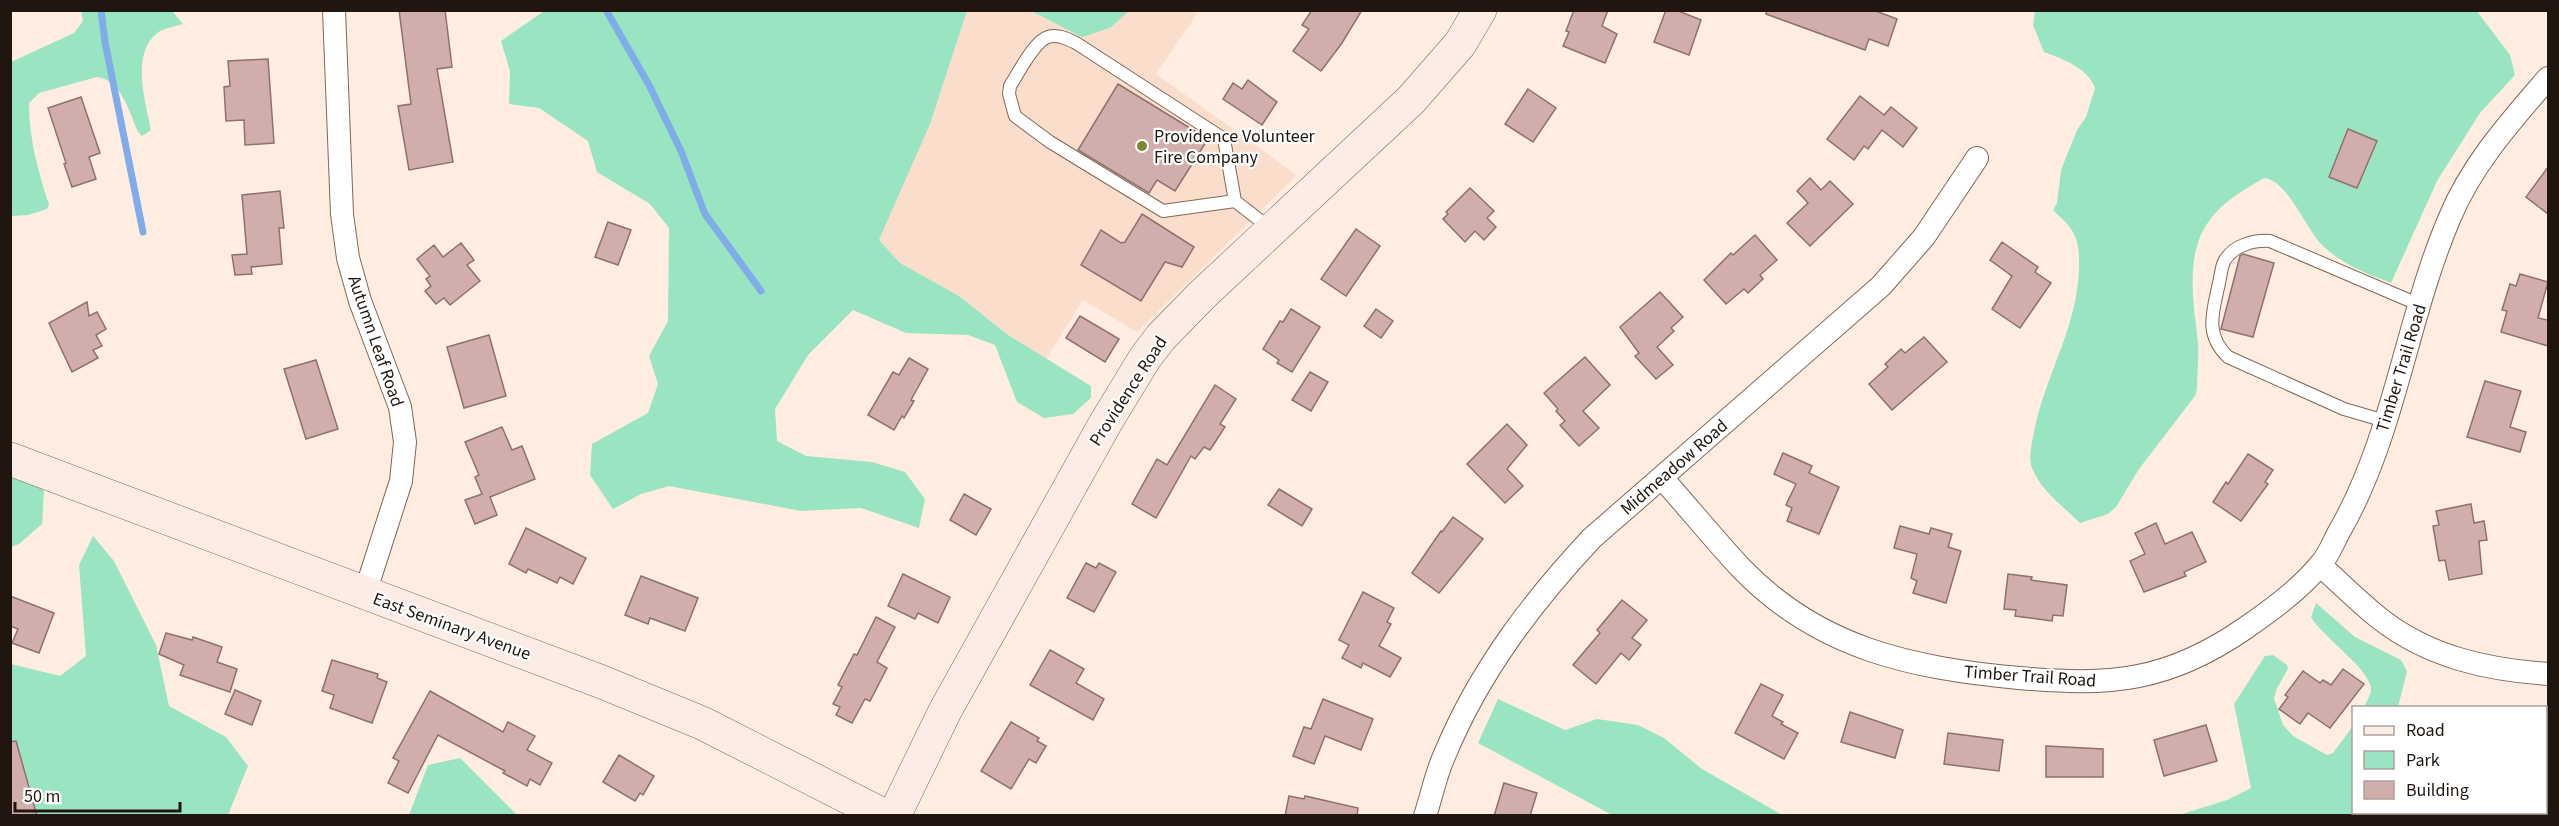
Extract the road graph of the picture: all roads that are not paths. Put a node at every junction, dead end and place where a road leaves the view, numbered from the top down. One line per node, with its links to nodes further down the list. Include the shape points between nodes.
1 (334, 10): 12 (street, Autumn Leaf Road, via 342,214 348,258 400,406 405,442 401,480)
2 (1480, 10): 6 (street, Providence Road, via 1460,44 1411,100)
3 (2548, 78): 7 (street, Timber Trail Road, via 2486,152 2467,182 2434,257)
4 (1977, 158): 10 (street, Midmeadow Road, via 1924,237 1881,285)
5 (1235, 201): 5 (lane, via 1163,211 1015,116 1010,86 1037,44 1048,37 1063,37 1076,43 1224,139); 6 (lane)
6 (1272, 229): 15 (street, Providence Road, via 1161,336 1129,382 945,711)
7 (2420, 305): 8 (street, Timber Trail Road); 8 (lane, via 2270,241 2240,246 2224,261 2211,322 2217,346 2228,357 2344,409)
8 (2385, 421): 11 (street, Timber Trail Road, via 2351,512)
9 (10, 459): 12 (street, East Seminary Avenue)
10 (1662, 478): 11 (street, Timber Trail Road, via 1742,569 1778,600 1820,628 1866,650 1960,673 2073,683 2122,680 2171,668 2219,646 2268,613); 16 (street, Midmeadow Road, via 1592,538 1550,582 1514,629 1475,693 1444,755)
11 (2320, 565): 13 (street, via 2380,619 2416,641 2458,660 2505,671)
12 (365, 593): 14 (street, East Seminary Avenue, via 602,681 702,723)
13 (2548, 674)
14 (885, 816)
15 (894, 816)
16 (1425, 816)

